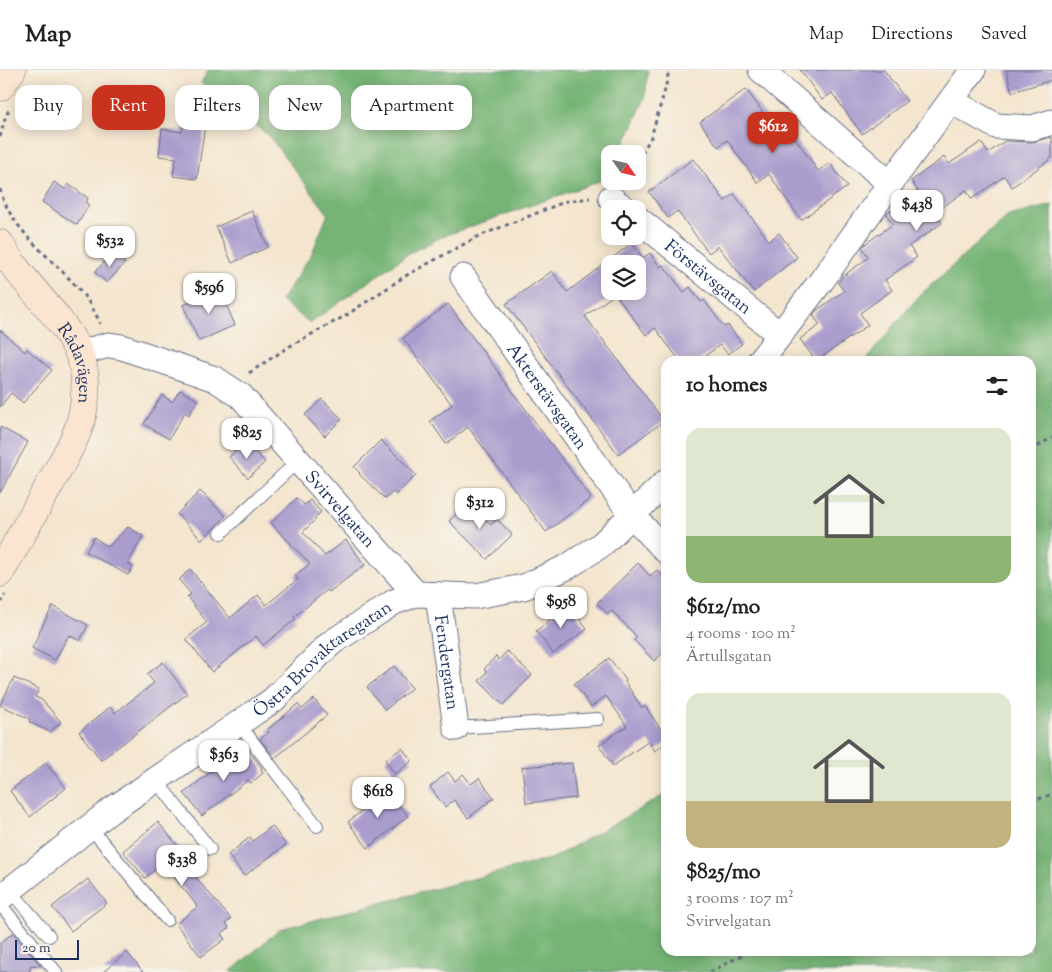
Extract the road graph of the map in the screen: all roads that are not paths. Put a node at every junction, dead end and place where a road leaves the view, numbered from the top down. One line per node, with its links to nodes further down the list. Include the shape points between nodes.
1 (12, 70): 4 (street)
2 (761, 70): 7 (street)
3 (973, 70): 5 (street)
4 (7, 95)
5 (951, 101): 6 (street, via 996,126 1032,128); 7 (street)
6 (1052, 122)
7 (890, 184): 11 (street)
8 (646, 226): 11 (street, Förstävsgatan)
9 (0, 244): 12 (street, Rådavägen)
10 (463, 277): 16 (street, Akterstävsgatan)
11 (780, 336): 13 (street)
12 (79, 352): 14 (street, Svirvelgatan, via 103,345 116,346 215,379 241,396); 19 (street, Rådavägen, via 85,391 75,438)
13 (764, 356)
14 (299, 460): 17 (lane); 20 (street, Svirvelgatan)
15 (661, 487): 16 (street, Östra Brovaktaregatan)
16 (632, 515): 18 (street, Akterstävsgatan); 20 (street, Östra Brovaktaregatan, via 601,545 567,567 524,587 475,596)
17 (221, 533)
18 (661, 546)
19 (0, 573)
20 (427, 595): 22 (street, Östra Brovaktaregatan, via 394,602 331,643 273,700); 23 (street, Fendergatan)
21 (598, 719): 23 (lane)
22 (238, 724): 24 (street, Östra Brovaktaregatan); 25 (lane)
23 (456, 728)
24 (156, 780): 26 (street, Östra Brovaktaregatan); 27 (lane)
25 (317, 826)
26 (90, 827): 28 (street, Östra Brovaktaregatan); 29 (lane)
27 (210, 849)
28 (3, 897): 30 (lane); 31 (lane)
29 (166, 920)
30 (49, 936)
31 (56, 972)

